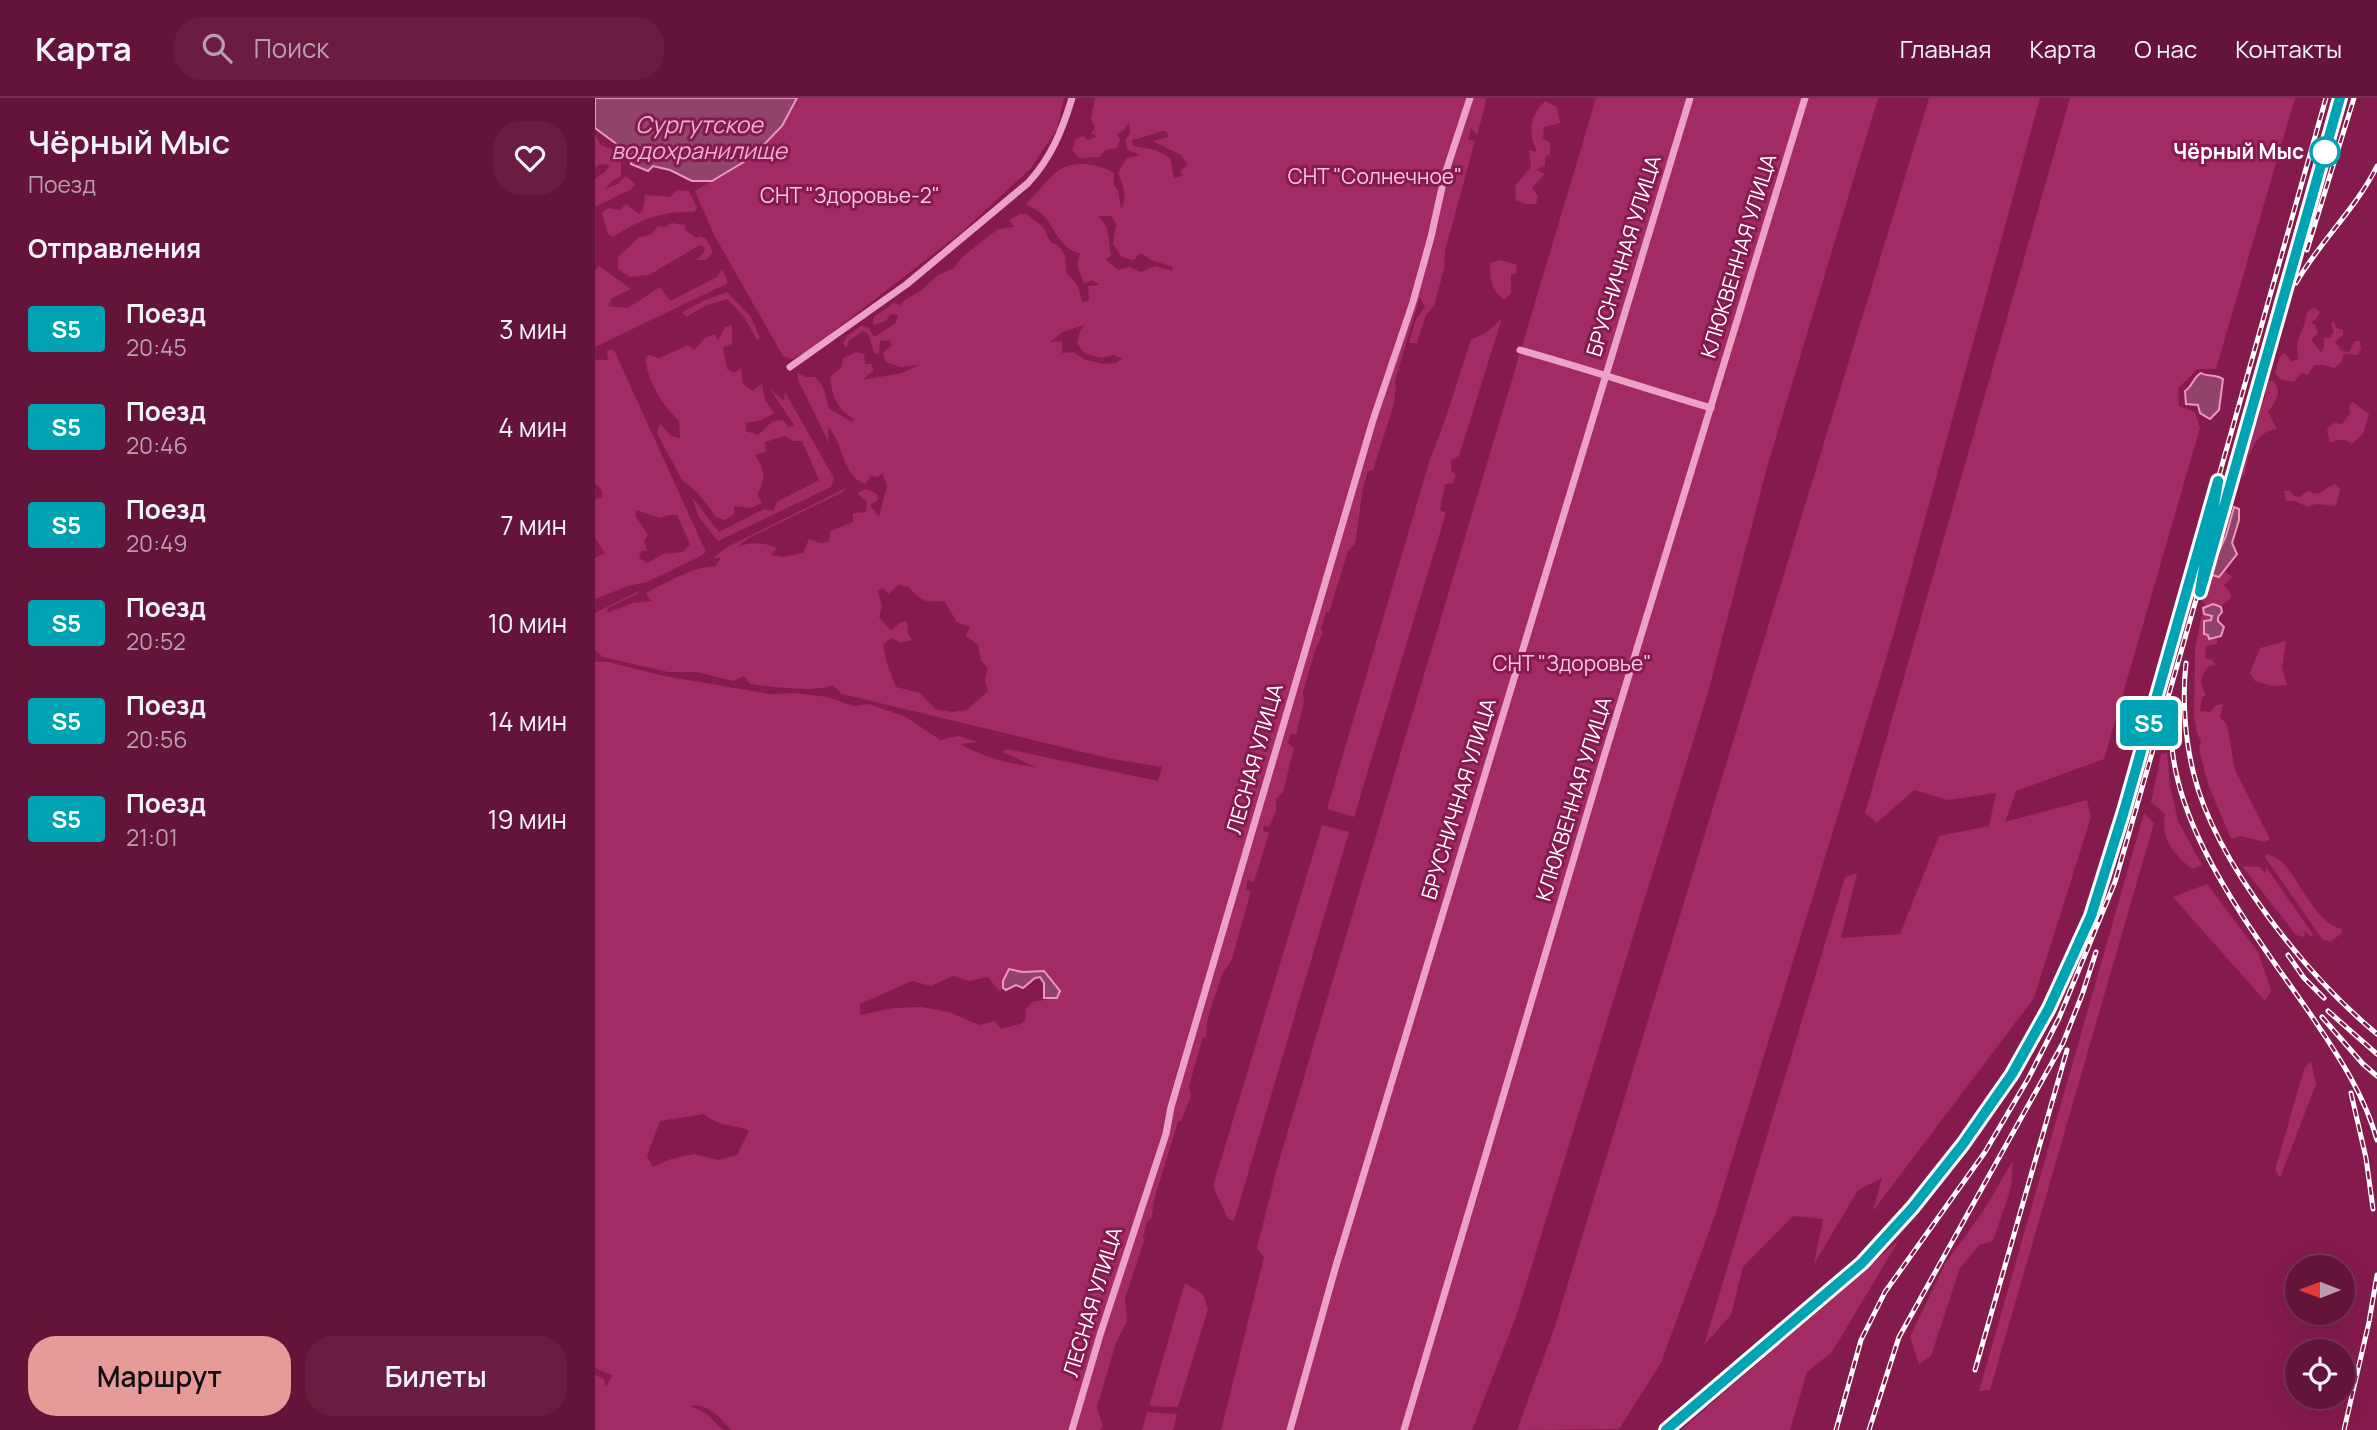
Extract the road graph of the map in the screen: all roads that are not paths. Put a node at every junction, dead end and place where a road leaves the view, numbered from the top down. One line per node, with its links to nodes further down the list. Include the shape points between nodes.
1 (1072, 98): 6 (street, via 1057,142 1028,183 907,284)
2 (1470, 98): 9 (street, ЛЕСНАЯ УЛИЦА, via 1166,1134)
3 (1690, 98): 7 (street, БРУСНИЧНАЯ УЛИЦА)
4 (1805, 98): 8 (street, КЛЮКВЕННАЯ УЛИЦА)
5 (1520, 351): 7 (street)
6 (790, 367)
7 (1607, 377): 8 (street); 10 (street, БРУСНИЧНАЯ УЛИЦА)
8 (1711, 408): 11 (street, КЛЮКВЕННАЯ УЛИЦА)
9 (1072, 1430)
10 (1290, 1430)
11 (1405, 1430)

